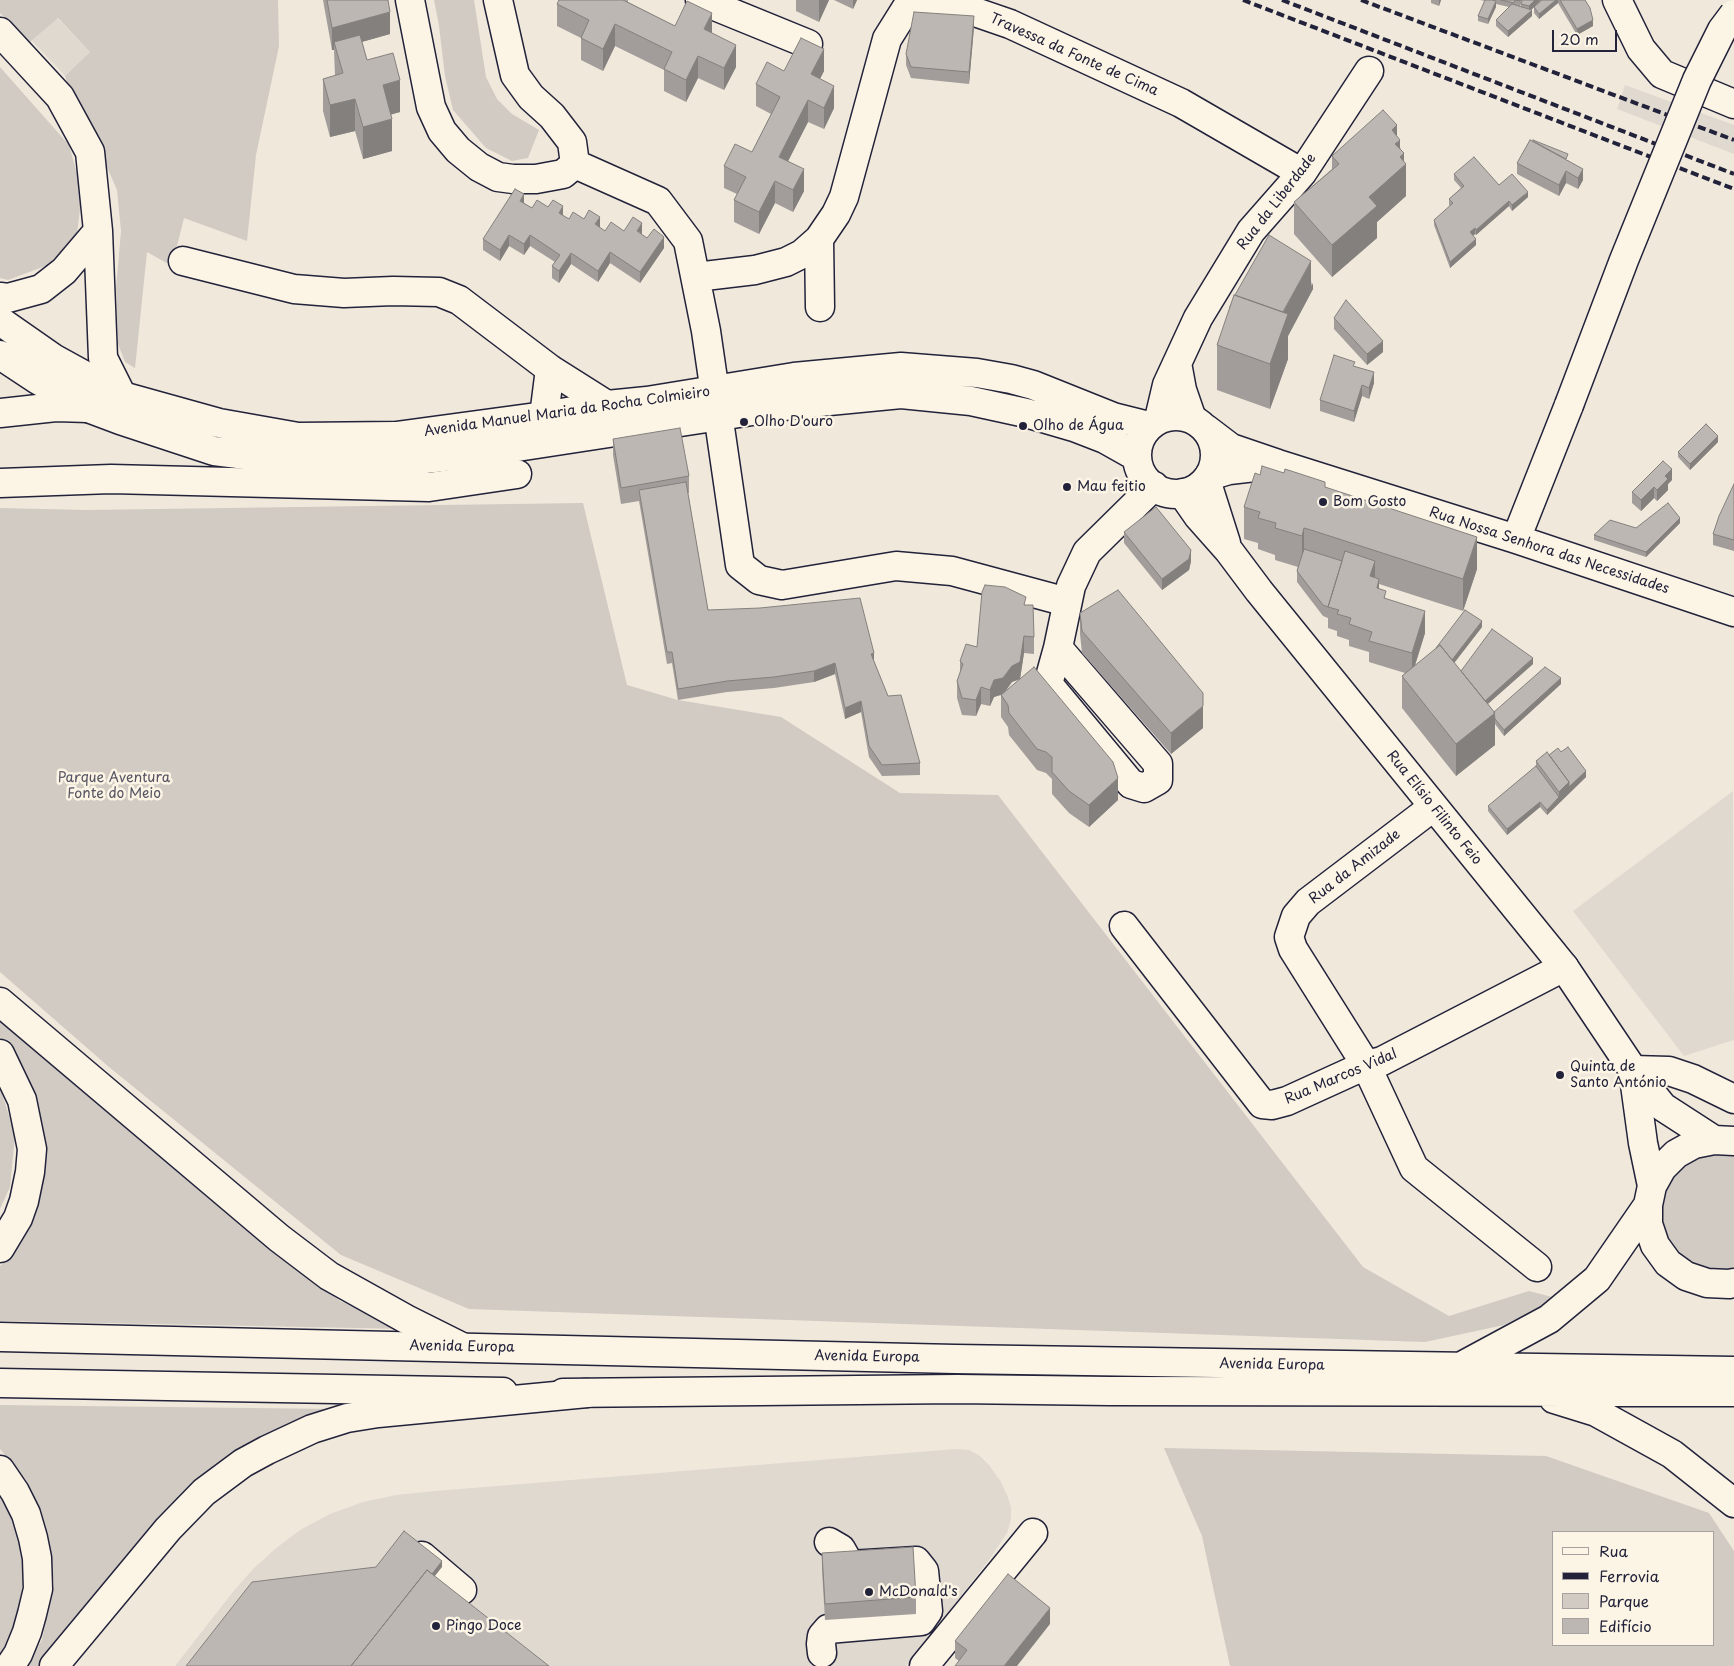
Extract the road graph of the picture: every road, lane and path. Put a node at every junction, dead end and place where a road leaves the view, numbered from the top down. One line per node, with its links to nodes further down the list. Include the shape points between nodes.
1 (410, 0): 10 (main road, via 431,107 442,131 458,150 479,167 498,177 513,179 563,174)
2 (498, 0): 10 (main road, via 515,76 572,142)
3 (700, 0): 7 (main road)
4 (1617, 0): 9 (main road, via 1641,49 1662,74)
5 (1734, 14): 37 (main road, bridge, via 1722,30 1697,80)
6 (0, 32): 12 (main road, via 60,97 90,152)
7 (808, 44)
8 (1369, 71): 11 (main road, Rua da Liberdade)
9 (1734, 104)
10 (575, 164): 15 (main road, via 658,201 688,241)
11 (1302, 173): 13 (main road, Travessa da Fonte de Cima, via 1181,103 1010,24 952,4 923,3 907,7 887,39 844,197); 20 (main road, Rua da Liberdade, via 1251,231 1198,318)
12 (98, 231): 16 (main road, via 64,271 41,289 8,298); 22 (main road, via 102,358)
13 (819, 239): 15 (main road, Travessa da Fonte de Cima, via 802,254 786,262 755,270); 17 (main road)
14 (183, 261): 21 (main road, via 294,289 344,293 439,292 458,300)
15 (696, 277): 26 (main road)
16 (0, 296)
17 (820, 307)
18 (0, 322): 22 (main road, Avenida Manuel Maria da Rocha Colmieiro, via 53,358)
19 (0, 355): 24 (main road, Avenida Manuel Maria da Rocha Colmieiro)
20 (1178, 363): 28 (main road, Rua da Liberdade); 29 (main road, via 1182,390)
21 (550, 369): 23 (main road); 27 (main road)
22 (122, 396): 27 (main road, Avenida Manuel Maria da Rocha Colmieiro, via 219,423 298,437 396,436)
23 (607, 405): 26 (main road, Avenida Manuel Maria da Rocha Colmieiro, via 647,401); 27 (main road, Avenida Manuel Maria da Rocha Colmieiro)
24 (88, 408): 25 (main road, via 56,407); 26 (main road, Avenida Manuel Maria da Rocha Colmieiro, via 214,451 295,461 399,462 478,453)
25 (0, 413)
26 (719, 414): 28 (main road, Avenida Manuel Maria da Rocha Colmieiro, via 794,377 901,367 1011,379 1113,416); 30 (main road, Avenida Manuel Maria da Rocha Colmieiro, via 901,394 971,401 1074,426); 39 (main road, via 740,564 759,580 782,585 896,566 952,571)
27 (544, 416)
28 (1154, 423): 29 (main road, via 1169,416 1181,416); 30 (main road, via 1142,435)
29 (1199, 424): 31 (main road, Rua Nossa Senhora das Necessidades, via 1231,448); 33 (main road, via 1212,440 1215,452 1214,465)
30 (1137, 457): 35 (main road, via 1145,478)
31 (1278, 464): 33 (main road, Rua Nossa Senhora das Necessidades, via 1229,470); 37 (main road, Rua Nossa Senhora das Necessidades)
32 (517, 474): 34 (main road, via 429,486 111,479)
33 (1207, 478): 36 (main road); 38 (main road, Rua Elísio Filinto Feio)
34 (0, 484)
35 (1154, 486): 36 (main road, via 1164,492); 39 (main road, via 1087,552)
36 (1182, 494): 38 (main road, Rua Elísio Filinto Feio)
37 (1516, 539): 40 (main road, Rua Nossa Senhora das Necessidades)
38 (1229, 552): 42 (main road, Rua Elísio Filinto Feio)
39 (1067, 602): 41 (main road)
40 (1734, 612)
41 (1058, 648): 41 (main road, via 1048,684 1131,784 1144,788 1158,780 1158,764)
42 (1433, 807): 44 (main road, Rua Elísio Filinto Feio); 47 (main road, Rua da Amizade, via 1308,902 1296,916 1289,937 1293,949)
43 (1124, 926): 47 (main road, Rua Marcos Vidal, via 1262,1104 1287,1101)
44 (1564, 967): 47 (main road, Rua Marcos Vidal, via 1382,1061); 48 (main road, Rua Elísio Filinto Feio)
45 (0, 1002): 56 (main road, via 271,1231 329,1276)
46 (0, 1054): 52 (main road, via 22,1100 32,1149 24,1201)
47 (1366, 1065): 53 (main road, Rua da Amizade, via 1414,1168)
48 (1633, 1070): 49 (main road, via 1669,1071); 50 (main road, Rua Elísio Filinto Feio, via 1663,1107); 51 (main road)
49 (1734, 1099)
50 (1724, 1140): 51 (main road, via 1694,1144 1676,1154 1662,1168)
51 (1650, 1195): 54 (main road, via 1648,1224 1668,1263 1686,1276 1707,1283); 57 (main road, via 1597,1279 1549,1319)
52 (0, 1248)
53 (1537, 1267)
54 (1734, 1282)
55 (0, 1337): 56 (main road, Avenida Europa)
56 (462, 1348): 57 (main road, Avenida Europa)
57 (1458, 1368): 58 (main road, Avenida Europa)
58 (1734, 1371)
59 (0, 1383): 62 (main road, Avenida Europa)
60 (1528, 1391): 61 (main road, Avenida Europa); 62 (main road, Avenida Europa, via 956,1389); 64 (main road, via 1596,1412 1672,1454)
61 (1734, 1392)
62 (587, 1393): 71 (main road, via 347,1418 312,1429 267,1450 204,1492 168,1529)
63 (0, 1470): 70 (main road, via 26,1514 33,1538 38,1589 27,1632)
64 (1734, 1503)
65 (1033, 1533): 72 (main road)
66 (829, 1542): 69 (main road, via 841,1549 850,1565 916,1561 924,1571 928,1612 921,1621 828,1629 820,1644)
67 (399, 1585): 68 (main road, via 422,1556)
68 (462, 1590)
69 (822, 1653)
70 (10, 1666)
71 (54, 1666)
72 (924, 1666)

